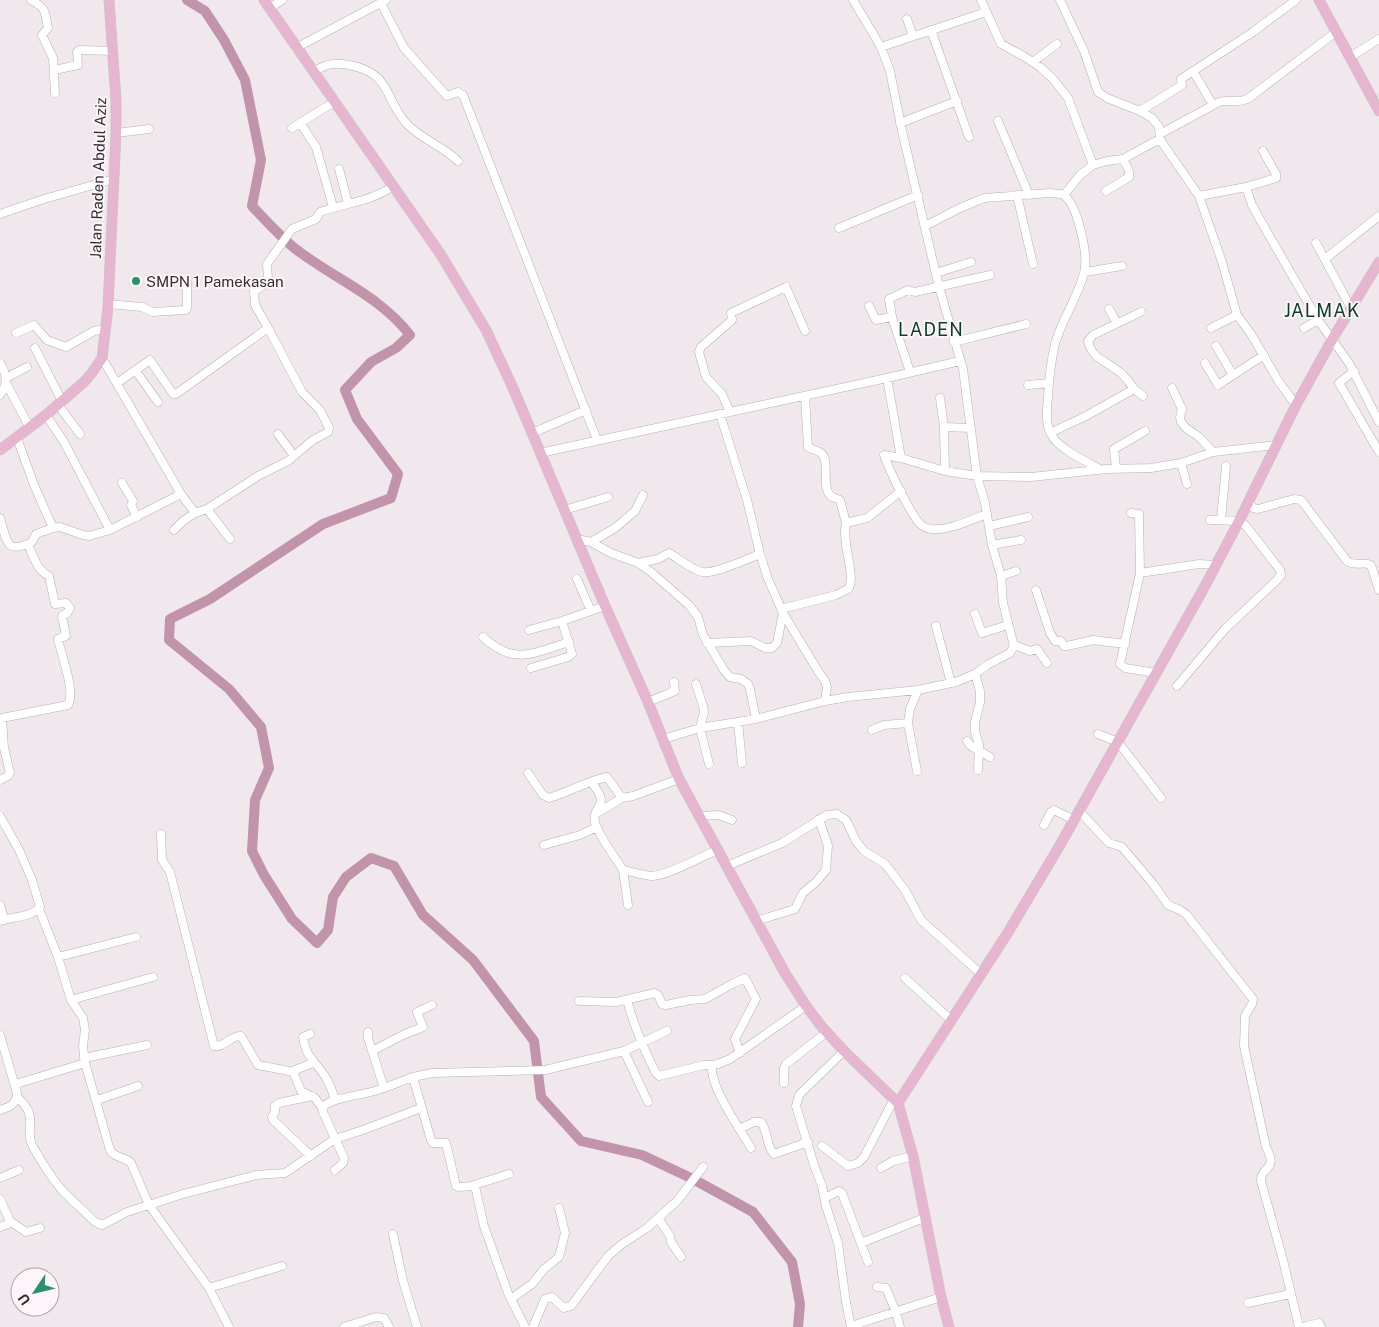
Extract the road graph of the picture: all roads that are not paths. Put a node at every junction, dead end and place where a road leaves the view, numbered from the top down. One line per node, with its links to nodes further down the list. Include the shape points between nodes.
1 (31, 0): 23 (street, via 46,12 48,28 42,35 53,58)
2 (109, 0): 20 (main road, Jalan Raden Abdul Aziz)
3 (282, 0): 10 (street)
4 (854, 0): 18 (street)
5 (981, 0): 11 (street)
6 (1060, 0): 30 (street, via 1084,51 1098,92)
7 (1296, 0): 24 (street)
8 (1319, 0): 14 (main road)
9 (383, 1): 19 (street); 115 (street, via 408,53 446,96 458,92 463,95)
10 (266, 4): 19 (main road)
11 (986, 12): 13 (street); 22 (street, via 1001,44)
12 (907, 19): 15 (street)
13 (931, 30): 15 (street); 27 (street)
14 (1336, 32): 21 (main road); 29 (street, via 1243,102 1222,101)
15 (913, 36): 18 (street)
16 (1379, 39): 21 (street)
17 (1057, 44): 22 (street)
18 (881, 47): 33 (street, via 890,71)
19 (296, 48): 25 (main road)
20 (113, 51): 23 (street, via 79,50 78,65); 37 (main road, Jalan Raden Abdul Aziz)
21 (1350, 57): 31 (main road)
22 (1033, 62): 43 (street, via 1068,98)
23 (54, 70): 26 (street)
24 (1193, 71): 29 (street); 30 (street, via 1181,79 1182,86)
25 (313, 72): 28 (main road); 42 (street, via 334,63 373,73 407,124)
26 (55, 93)
27 (957, 101): 33 (street); 38 (street)
28 (334, 102): 34 (street); 46 (main road)
29 (1213, 105): 39 (street)
30 (1140, 111): 39 (street, via 1155,121)
31 (1379, 111)
32 (998, 121): 51 (street)
33 (900, 122): 49 (street)
34 (300, 123): 35 (street); 55 (street, via 316,147)
35 (292, 128)
36 (149, 129): 37 (street)
37 (116, 133): 45 (main road, Jalan Raden Abdul Aziz)
38 (969, 137)
39 (1160, 137): 41 (street); 53 (street)
40 (1263, 151): 47 (street, via 1276,177)
41 (1123, 159): 43 (street); 48 (street, via 1129,177)
42 (458, 161)
43 (1093, 165): 52 (street, via 1080,175)
44 (338, 170): 54 (street)
45 (114, 179): 56 (street); 71 (main road, Jalan Raden Abdul Aziz)
46 (392, 187): 54 (street, via 368,200); 124 (main road, via 472,304)
47 (1246, 188): 53 (street); 78 (street, via 1266,232)
48 (1106, 191)
49 (918, 195): 58 (street); 59 (street)
50 (1017, 195): 51 (street); 58 (street, via 984,198); 64 (street)
51 (1029, 195): 52 (street, via 1050,193)
52 (1064, 196): 67 (street, via 1076,214)
53 (1199, 196): 76 (street)
54 (348, 203): 55 (street)
55 (333, 207): 81 (street, via 320,212 316,219 292,229 267,264 268,282 258,287 253,296)
56 (0, 214)
57 (1379, 216): 61 (street)
58 (925, 226): 66 (street)
59 (839, 228)
60 (1316, 243): 61 (street)
61 (1325, 259): 73 (street)
62 (970, 262): 66 (street)
63 (1379, 262): 73 (main road)
64 (1033, 264)
65 (1122, 266): 67 (street)
66 (936, 272): 70 (street)
67 (1085, 272): 104 (street, via 1056,343)
68 (990, 275): 70 (street)
69 (187, 282): 71 (street, via 186,310 153,312 142,307)
70 (939, 287): 77 (street, via 915,292 908,290 890,298); 88 (street)
71 (108, 304): 84 (main road, Jalan Raden Abdul Aziz)
72 (869, 306): 77 (street, via 876,320)
73 (1351, 308): 87 (main road)
74 (1109, 309): 79 (street)
75 (1141, 312): 79 (street)
76 (1237, 315): 82 (street); 91 (street)
77 (892, 317): 99 (street)
78 (1318, 320): 83 (street); 87 (street)
79 (1117, 323): 107 (street, via 1091,336 1089,346 1098,359 1124,375)
80 (1026, 324): 88 (street)
81 (268, 328): 97 (street, via 176,394 150,360); 135 (street, via 302,392 320,410 329,428)
82 (1211, 328)
83 (1304, 328)
84 (106, 329): 86 (street, via 94,331 66,347 47,340 34,324); 92 (main road, Jalan Raden Abdul Aziz)
85 (805, 331): 116 (street, via 786,287 731,313 732,320 700,346 706,377 722,394)
86 (16, 333)
87 (1333, 338): 98 (street); 114 (main road)
88 (954, 342): 93 (street)
89 (1216, 346): 100 (street)
90 (35, 348): 113 (street)
91 (1264, 355): 100 (street); 114 (street)
92 (102, 358): 103 (street); 113 (main road, via 91,374)
93 (960, 361): 99 (street); 122 (street)
94 (0, 363): 102 (street, via 5,370)
95 (1205, 364): 100 (street, via 1218,384)
96 (27, 367): 102 (street)
97 (136, 370): 103 (street); 112 (street)
98 (1354, 371): 119 (street); 133 (street, via 1339,383)
99 (910, 372): 101 (street)
100 (1233, 375)
101 (887, 378): 109 (street); 136 (street)
102 (4, 380): 108 (street); 121 (street)
103 (118, 383): 146 (street)
104 (1049, 383): 105 (street); 125 (street, via 1046,412)
105 (1028, 385)
106 (1172, 388): 132 (street, via 1182,409 1181,422)
107 (1134, 389): 110 (street); 125 (street)
108 (0, 395)
109 (806, 396): 116 (street); 161 (street, via 808,447 824,457 828,492 840,500)
110 (1143, 396)
111 (940, 398): 120 (street)
112 (158, 402)
113 (60, 403): 118 (main road); 126 (street)
114 (1296, 405): 130 (main road)
115 (586, 410): 124 (street); 129 (street)
116 (730, 412): 117 (street)
117 (720, 414): 129 (street); 173 (street)
118 (46, 415): 121 (main road); 164 (street, via 64,442)
119 (1379, 422)
120 (944, 427): 122 (street); 141 (street)
121 (30, 428): 128 (main road)
122 (970, 428): 142 (street)
123 (1145, 432): 139 (street, via 1114,449)
124 (532, 433): 134 (main road)
125 (1050, 433): 140 (street, via 1055,441)
126 (80, 434)
127 (278, 434): 135 (street)
128 (16, 438): 131 (main road); 163 (street)
129 (598, 440): 134 (street)
130 (1277, 445): 132 (street); 149 (main road)
131 (0, 450)
132 (1212, 452): 137 (street)
133 (1379, 452)
134 (540, 453): 151 (main road)
135 (294, 456): 150 (street)
136 (901, 458): 141 (street); 145 (street, via 884,456)
137 (1181, 463): 139 (street, via 1151,468); 144 (street)
138 (1226, 466): 159 (street)
139 (1116, 468): 140 (street)
140 (1100, 470): 142 (street, via 1031,477)
141 (945, 471): 142 (street)
142 (977, 476): 154 (street)
143 (122, 483): 155 (street, via 133,501 131,505)
144 (1187, 484)
145 (901, 491): 154 (street, via 925,528 946,528); 161 (street, via 867,518)
146 (182, 494): 152 (street); 155 (street)
147 (643, 495): 169 (street, via 630,517)
148 (608, 497): 151 (street)
149 (1249, 502): 160 (main road); 181 (street, via 1258,509 1301,500 1347,561 1352,565 1371,565)
150 (207, 509): 152 (street); 166 (street)
151 (564, 510): 167 (main road)
152 (194, 513): 165 (street)
153 (1131, 513): 177 (street, via 1139,514)
154 (987, 514): 162 (street)
155 (137, 517): 164 (street)
156 (1028, 517): 162 (street)
157 (0, 518): 170 (street)
158 (1210, 520): 159 (street)
159 (1221, 520): 160 (street)
160 (1239, 521): 175 (main road); 202 (street, via 1249,529 1281,575 1225,629)
161 (846, 523): 184 (street, via 844,540 852,581 848,589)
162 (988, 526): 172 (street)
163 (53, 528): 164 (street, via 89,536); 171 (street, via 36,534)
164 (110, 530)
165 (174, 530)
166 (230, 539)
167 (577, 539): 169 (street); 182 (main road)
168 (1022, 540): 172 (street)
169 (592, 542): 174 (street)
170 (4, 544): 171 (street, via 16,548)
171 (28, 544): 223 (street, via 38,568 49,576 55,604 66,603 70,608 62,616 66,636 58,641 68,677 70,700 68,705 2,718 10,773)
172 (992, 545): 178 (street)
173 (760, 554): 174 (street, via 706,573 669,554); 184 (street)
174 (638, 563): 192 (street, via 689,604 698,617)
175 (1216, 565): 177 (street, via 1199,564); 197 (main road)
176 (1016, 570): 178 (street)
177 (1140, 573): 193 (street)
178 (1001, 576): 187 (street)
179 (577, 579): 183 (street)
180 (1036, 590): 193 (street, via 1054,641 1061,641 1064,646 1093,640)
181 (1379, 590)
182 (605, 606): 183 (street); 205 (main road)
183 (590, 611): 186 (street)
184 (782, 611): 192 (street, via 778,643 772,648 751,642); 204 (street, via 825,681)
185 (975, 614): 187 (street, via 982,633)
186 (562, 621): 189 (street); 191 (street)
187 (1008, 625): 194 (street)
188 (936, 626): 200 (street)
189 (529, 630)
190 (483, 637): 191 (street, via 503,652 523,655)
191 (569, 642): 196 (street, via 571,655)
192 (707, 643): 206 (street, via 730,676 748,684)
193 (1125, 644): 197 (street, via 1122,667)
194 (1014, 645): 195 (street, via 1037,650); 198 (street, via 1010,653)
195 (1047, 663)
196 (532, 668)
197 (1156, 673): 214 (main road)
198 (976, 674): 200 (street); 215 (street, via 980,691 975,727)
199 (674, 682): 205 (street, via 675,692)
200 (951, 683): 203 (street)
201 (696, 684): 209 (street, via 704,712)
202 (1177, 686)
203 (918, 690): 204 (street); 208 (street)
204 (825, 701): 206 (street)
205 (648, 702): 212 (main road)
206 (756, 719): 207 (street)
207 (738, 722): 209 (street); 217 (street)
208 (908, 723): 210 (street, via 884,725); 220 (street)
209 (700, 728): 212 (street); 218 (street)
210 (872, 730)
211 (1098, 734): 214 (street)
212 (663, 739): 222 (main road)
213 (967, 741): 215 (street)
214 (1118, 742): 226 (street); 230 (main road)
215 (979, 752): 216 (street); 219 (street)
216 (990, 757)
217 (742, 763)
218 (709, 764)
219 (978, 770)
220 (917, 771)
221 (528, 773): 224 (street, via 543,795 549,798)
222 (679, 778): 225 (street); 229 (main road)
223 (0, 780)
224 (591, 782): 225 (street, via 607,777); 227 (street, via 601,798)
225 (622, 798): 227 (street)
226 (1161, 798)
227 (595, 814): 234 (street)
228 (0, 816): 242 (street, via 32,880)
229 (699, 816): 232 (street, via 718,815); 237 (main road)
230 (1076, 816): 233 (street, via 1054,810); 247 (main road); 317 (street, via 1107,841 1122,847 1169,906 1186,914 1253,999 1246,1014 1244,1050 1271,1159 1261,1181)
231 (819, 819): 238 (street, via 782,843); 244 (street, via 828,846 826,870 803,893 795,909); 247 (street, via 833,814 842,816 864,851 886,864 921,920)
232 (732, 820)
233 (1044, 824)
234 (597, 827): 236 (street); 239 (street)
235 (161, 834): 272 (street, via 162,860 170,872 214,1046 242,1036 258,1065)
236 (544, 845)
237 (718, 850): 238 (main road); 239 (street, via 655,875)
238 (727, 866): 244 (main road)
239 (623, 870): 241 (street)
240 (0, 905): 243 (street)
241 (628, 905)
242 (39, 909): 243 (street); 246 (street)
243 (2, 920)
244 (756, 921): 254 (main road)
245 (136, 937): 246 (street)
246 (58, 957): 250 (street)
247 (981, 974): 255 (main road)
248 (153, 977): 250 (street)
249 (905, 978): 255 (street)
250 (71, 1000): 267 (street, via 85,1023 82,1046)
251 (627, 1000): 252 (street); 261 (street); 266 (street, via 655,993 665,1006 704,1000 745,978 756,997 735,1039)
252 (579, 1001)
253 (432, 1005): 263 (street, via 416,1012 423,1027)
254 (806, 1006): 258 (main road); 266 (street)
255 (952, 1021): 282 (main road)
256 (667, 1031): 261 (street)
257 (368, 1032): 263 (street)
258 (826, 1032): 265 (main road); 274 (street, via 786,1064)
259 (310, 1034): 269 (street, via 303,1038)
260 (0, 1037): 268 (street)
261 (641, 1043): 264 (street); 271 (street, via 659,1076)
262 (147, 1045): 267 (street)
263 (372, 1051): 277 (street)
264 (624, 1051): 273 (street, via 545,1070 439,1072); 283 (street)
265 (844, 1051): 282 (main road); 289 (street, via 796,1100)
266 (740, 1053): 271 (street, via 728,1061)
267 (85, 1061): 275 (street); 280 (street)
268 (9, 1063): 270 (street); 275 (street)
269 (313, 1063): 272 (street); 281 (street, via 326,1078)
270 (0, 1065)
271 (712, 1065): 287 (street, via 714,1080)
272 (294, 1072): 278 (street, via 301,1090)
273 (413, 1077): 277 (street); 284 (street)
274 (784, 1083)
275 (16, 1084): 279 (street)
276 (138, 1086): 280 (street)
277 (384, 1088): 281 (street)
278 (312, 1096): 285 (street); 292 (street, via 279,1103 272,1117)
279 (17, 1097): 286 (street, via 10,1107); 303 (street, via 29,1113 34,1149 62,1189 95,1222 104,1225 127,1212)
280 (96, 1100): 303 (street, via 112,1153 131,1163)
281 (334, 1100): 285 (street)
282 (896, 1101): 290 (street, via 858,1163 848,1166); 293 (main road)
283 (648, 1102)
284 (421, 1108): 288 (street); 300 (street, via 432,1142 446,1143 456,1186)
285 (323, 1109): 288 (street)
286 (0, 1110)
287 (739, 1128): 289 (street, via 762,1122 774,1154); 291 (street)
288 (335, 1139): 292 (street); 296 (street, via 344,1161)
289 (808, 1142): 301 (street)
290 (822, 1146)
291 (751, 1148)
292 (311, 1156): 303 (street, via 285,1173 256,1175)
293 (913, 1156): 294 (street); 306 (main road)
294 (881, 1168)
295 (18, 1170): 299 (street)
296 (336, 1170)
297 (702, 1170): 305 (street, via 678,1201)
298 (509, 1174): 300 (street)
299 (0, 1178)
300 (474, 1185): 319 (street, via 484,1226)
301 (826, 1198): 311 (street, via 841,1192); 328 (street, via 838,1243)
302 (0, 1199): 307 (street)
303 (149, 1205): 316 (street)
304 (559, 1208): 319 (street, via 566,1233 559,1257 532,1284)
305 (658, 1218): 312 (street); 327 (street, via 608,1256 571,1306 564,1308 552,1297 545,1299)
306 (924, 1218): 311 (street); 318 (main road)
307 (10, 1221): 308 (street); 309 (street, via 26,1232)
308 (0, 1227)
309 (40, 1228)
310 (393, 1234): 326 (street)
311 (861, 1243): 313 (street)
312 (682, 1257)
313 (868, 1262)
314 (282, 1266): 316 (street)
315 (877, 1287): 321 (street, via 886,1288)
316 (209, 1288): 323 (street)
317 (1290, 1294): 320 (street); 331 (street)
318 (941, 1297): 321 (street); 330 (main road)
319 (511, 1299): 322 (street)
320 (1248, 1302)
321 (896, 1312): 328 (street); 329 (street)
322 (523, 1326)
323 (229, 1327)
324 (344, 1327): 325 (street, via 376,1317 384,1318)
325 (389, 1327)
326 (417, 1327)
327 (533, 1327)
328 (851, 1327)
329 (900, 1327)
330 (949, 1327)
331 (1299, 1327)
332 (1303, 1327): 333 (street, via 1318,1322)
333 (1321, 1327)

